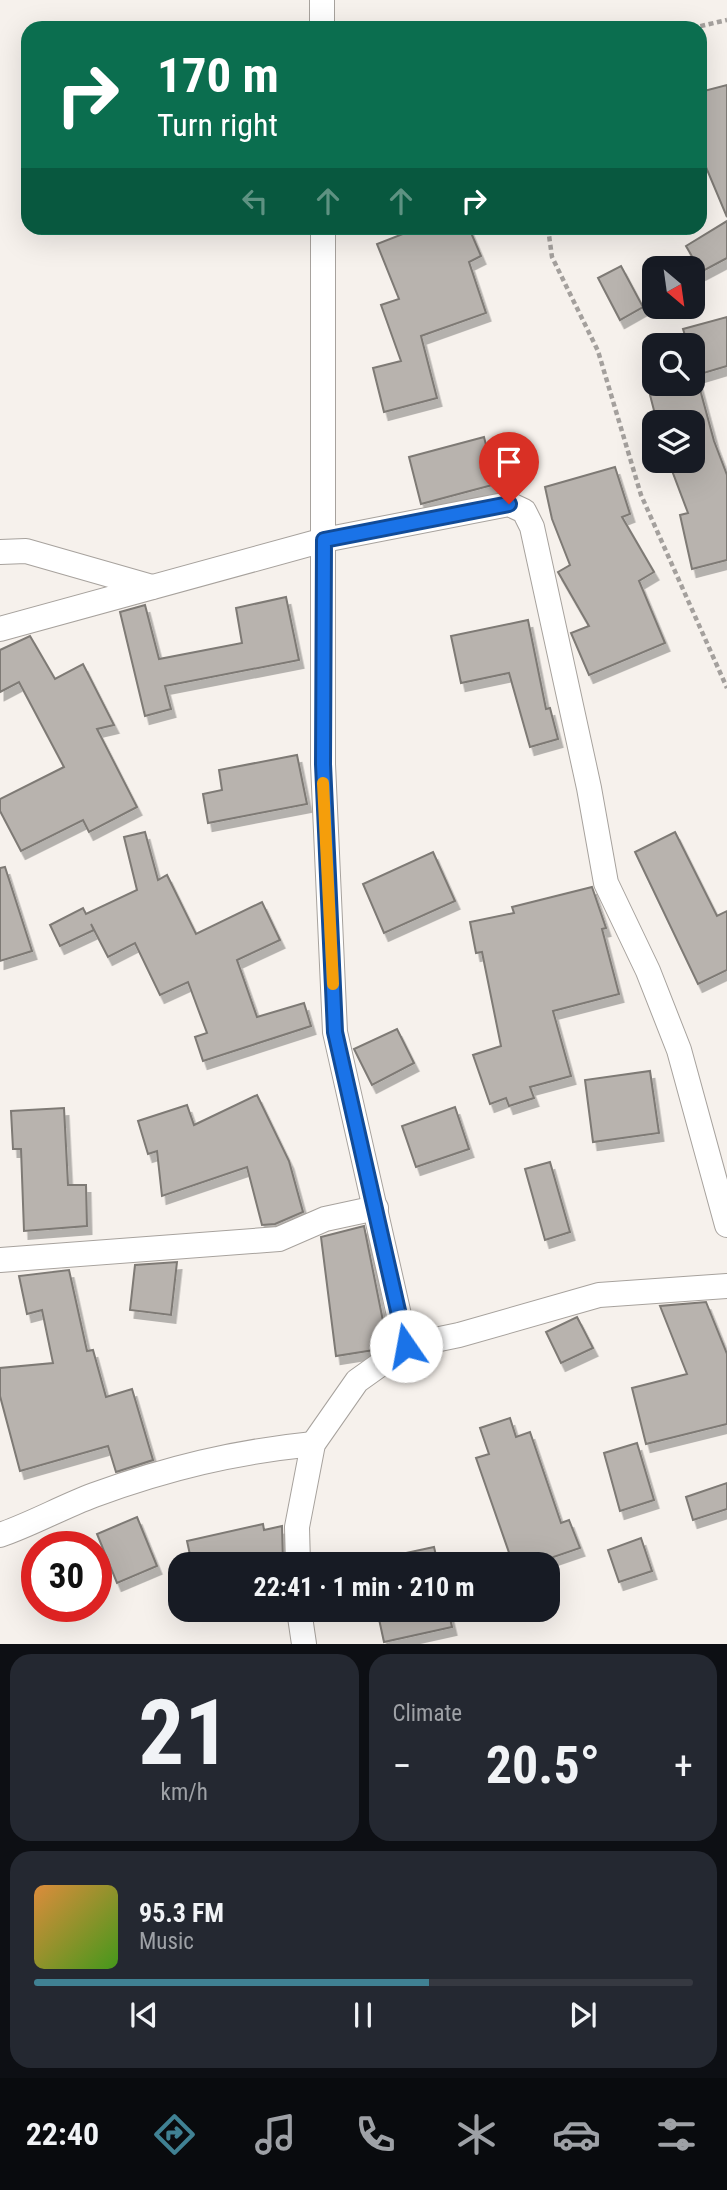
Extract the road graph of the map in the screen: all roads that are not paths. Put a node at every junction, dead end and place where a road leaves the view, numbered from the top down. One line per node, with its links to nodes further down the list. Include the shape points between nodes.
1 (322, 0): 2 (street)
2 (322, 21)
3 (323, 235): 4 (street)
4 (324, 540): 6 (street); 8 (street, via 323,764 335,1032); 9 (street, via 509,504 524,511 532,527 553,619 606,883 679,1050)
5 (0, 552): 6 (street, via 26,551)
6 (152, 587): 7 (street)
7 (0, 629)
8 (376, 1208): 10 (street, via 325,1219 278,1239); 12 (street)
9 (727, 1225)
10 (0, 1261)
11 (727, 1286): 12 (street, via 598,1295)
12 (406, 1346): 13 (street, via 357,1381)
13 (313, 1444): 14 (street, via 196,1461 91,1496); 15 (street, via 297,1527)
14 (0, 1535)
15 (298, 1552)
16 (301, 1622): 17 (street)
17 (304, 1644)

